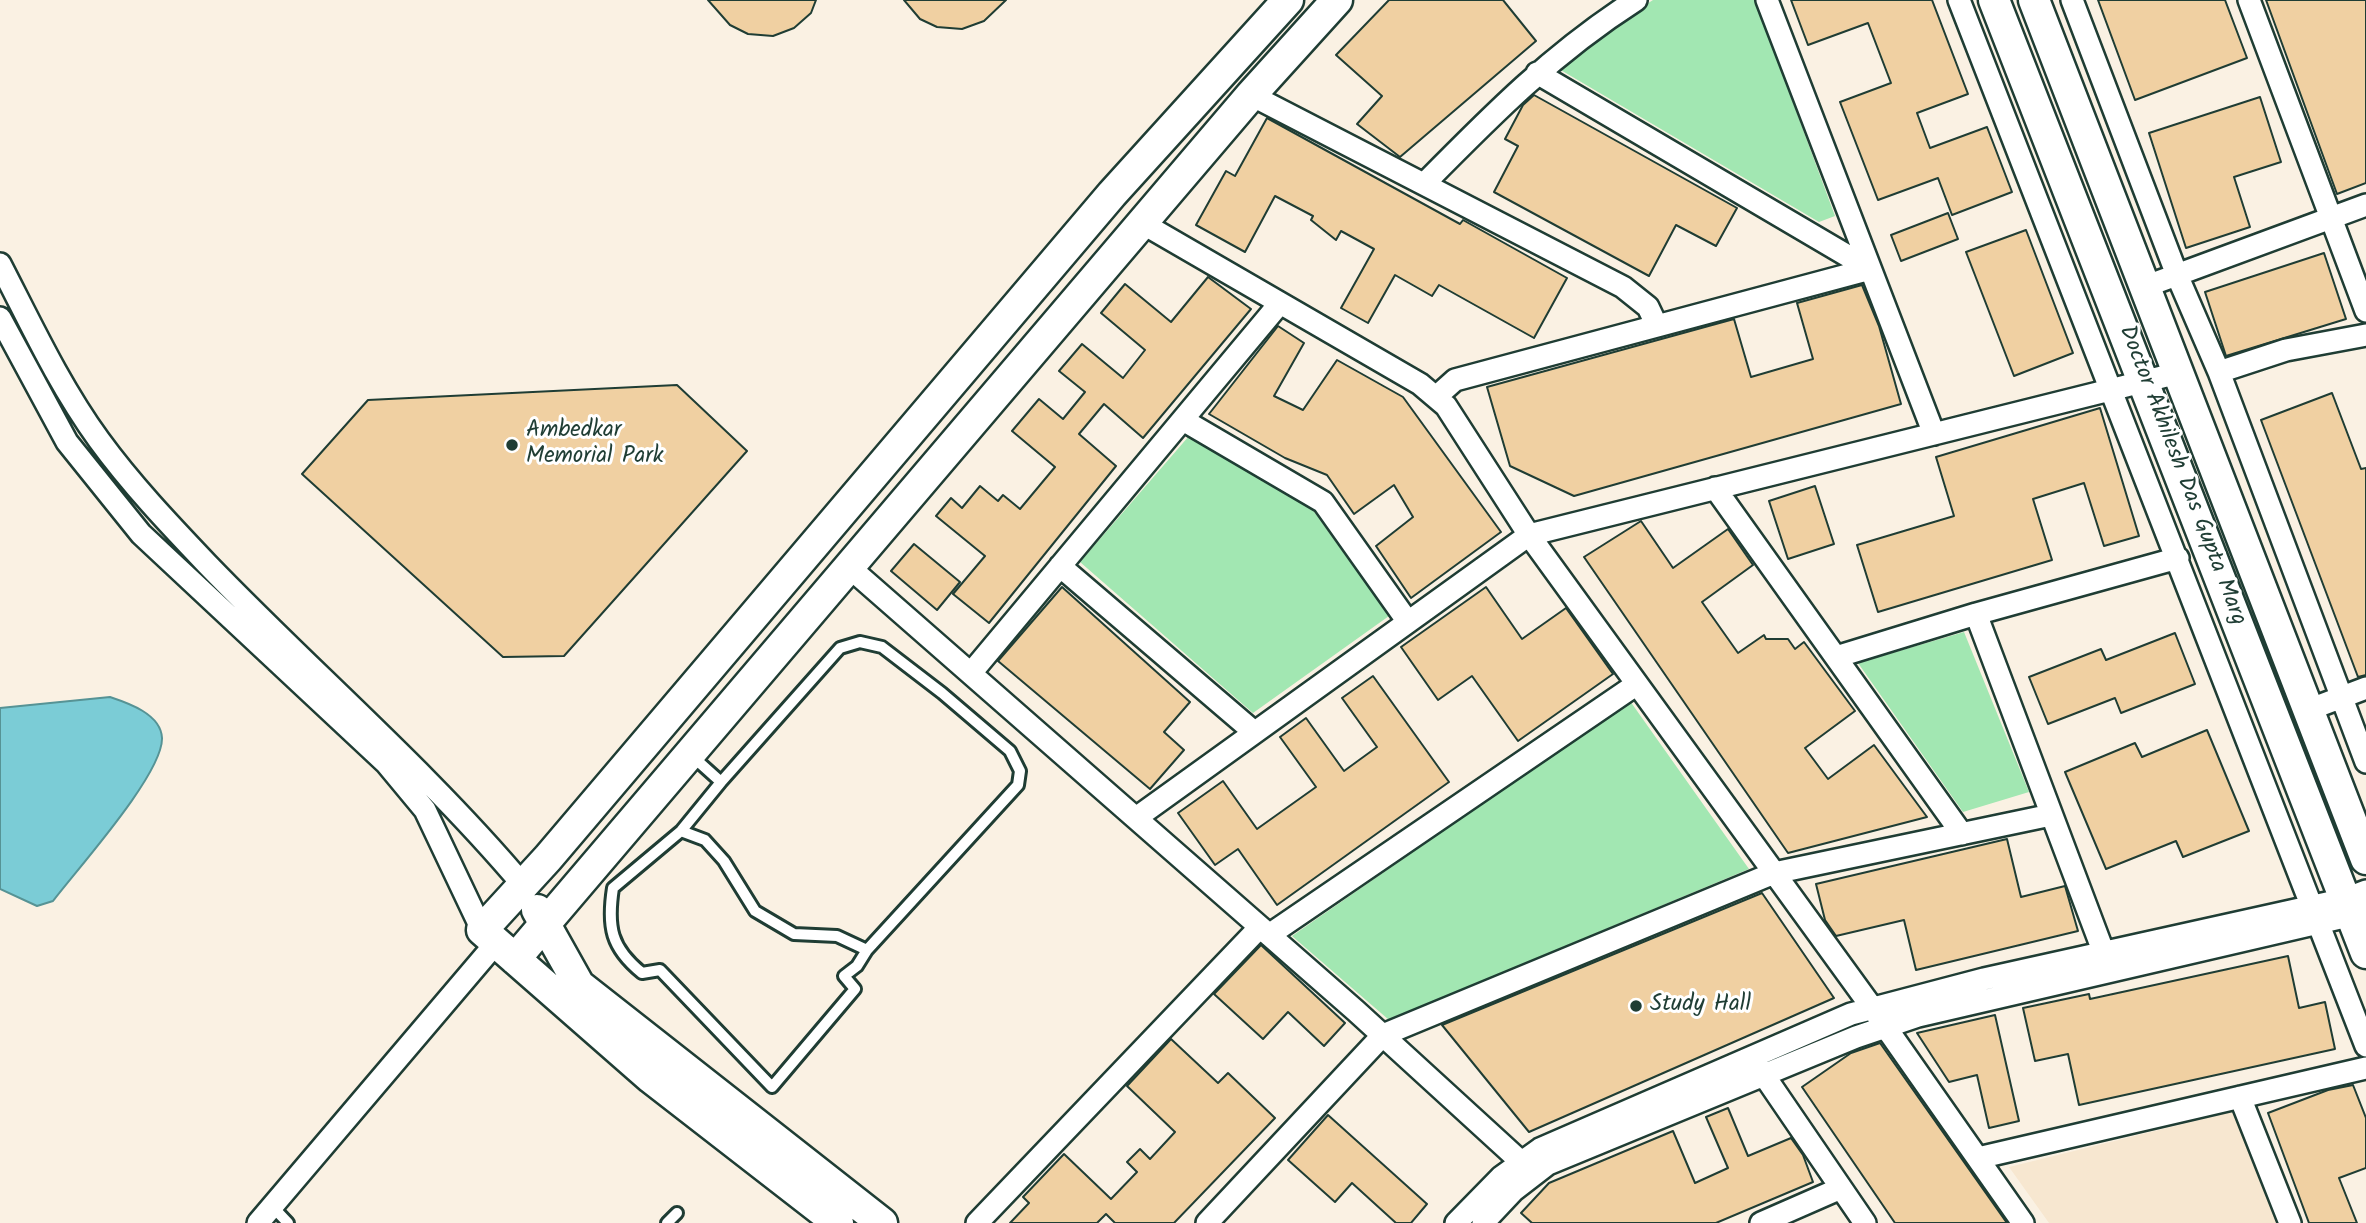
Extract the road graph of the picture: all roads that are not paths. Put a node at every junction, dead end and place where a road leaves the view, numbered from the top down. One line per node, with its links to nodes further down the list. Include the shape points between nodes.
1 (1288, 0): 55 (street, via 1112,194)
2 (1337, 0): 11 (street)
3 (1636, 0): 10 (street, via 1584,33)
4 (1767, 0): 17 (street)
5 (1959, 0): 28 (street)
6 (1994, 0): 27 (street, Doctor Akhilesh Das Gupta Marg)
7 (2034, 0): 19 (street, Doctor Akhilesh Das Gupta Marg)
8 (2071, 0): 18 (street)
9 (2249, 0): 14 (street)
10 (1537, 73): 12 (street); 17 (street)
11 (1251, 95): 12 (street); 15 (street)
12 (1424, 184): 23 (street, via 1623,286 1648,307)
13 (2366, 205): 14 (street)
14 (2330, 218): 18 (street); 21 (street)
15 (1142, 222): 20 (street); 35 (street)
16 (0, 264): 55 (street, via 59,380 149,503 446,799)
17 (1870, 269): 23 (street); 31 (street)
18 (2177, 275): 19 (street); 25 (street)
19 (2144, 287): 26 (street, Doctor Akhilesh Das Gupta Marg)
20 (1280, 303): 29 (street); 30 (street)
21 (2366, 311)
22 (0, 318): 60 (street, via 67,442 141,534 386,763 425,810)
23 (1657, 326): 29 (street, via 1455,380)
24 (2366, 335): 25 (street, via 2286,350)
25 (2219, 372): 43 (street)
26 (2178, 373): 27 (street); 44 (street, Doctor Akhilesh Das Gupta Marg)
27 (2144, 381): 28 (street); 56 (street, Doctor Akhilesh Das Gupta Marg)
28 (2112, 389): 31 (street); 34 (street)
29 (1436, 397): 33 (street)
30 (1183, 420): 36 (street); 38 (street, via 1323,502)
31 (1934, 434): 32 (street)
32 (1715, 488): 33 (street); 39 (street)
33 (1529, 535): 38 (street); 41 (street)
34 (2178, 558): 37 (street); 57 (street)
35 (849, 566): 40 (street); 46 (street)
36 (1060, 566): 40 (street); 45 (street)
37 (1976, 614): 39 (street); 49 (street)
38 (1408, 622): 45 (street)
39 (1836, 657): 52 (street)
40 (971, 673): 50 (street)
41 (1637, 684): 54 (street); 59 (street)
42 (2366, 688): 43 (street)
43 (2341, 698): 44 (street); 47 (street)
44 (2308, 710): 53 (street, Doctor Akhilesh Das Gupta Marg)
45 (1254, 732): 50 (street)
46 (688, 753): 48 (lane); 58 (street)
47 (2366, 762)
48 (721, 782): 51 (lane); 61 (lane, via 840,648 860,642 882,647 1010,751 1020,771 1018,785)
49 (2051, 815): 52 (street); 63 (street)
50 (1136, 818): 59 (street)
51 (681, 831): 61 (lane, via 705,840 755,911 794,934 837,936); 61 (lane, via 613,888 613,941 642,973 660,971 772,1087 855,989 844,976)
52 (1962, 834): 54 (street)
53 (2365, 853)
54 (1774, 873): 64 (street); 66 (street)
55 (523, 885): 58 (street); 60 (street)
56 (2357, 905): 57 (street); 62 (street, Doctor Akhilesh Das Gupta Marg)
57 (2316, 915): 63 (street); 67 (street)
58 (545, 924): 60 (street); 81 (street, via 579,985)
59 (1264, 931): 66 (street); 82 (street)
60 (498, 944): 75 (street); 80 (street, via 652,1078)
61 (867, 950)
62 (2366, 953)
63 (2108, 963): 64 (street); 65 (street)
64 (1873, 1009): 65 (street); 68 (street)
65 (1886, 1027): 70 (street); 72 (street)
66 (1383, 1035): 73 (street); 83 (street)
67 (2366, 1046)
68 (1752, 1057): 70 (street); 73 (street, via 1540,1149)
69 (2366, 1068): 71 (street)
70 (1764, 1075): 73 (street, via 1548,1164); 74 (street)
71 (2240, 1097): 72 (street); 89 (street)
72 (1978, 1158): 88 (street)
73 (1528, 1168): 84 (street, via 1501,1177); 85 (street)
74 (1841, 1188): 86 (street); 87 (street)
75 (272, 1206): 77 (street); 78 (lane)
76 (677, 1213): 79 (lane)
77 (258, 1223)
78 (288, 1223)
79 (667, 1223)
80 (838, 1223)
81 (882, 1223)
82 (977, 1223)
83 (1207, 1223)
84 (1456, 1223)
85 (1483, 1223)
86 (1761, 1223)
87 (1865, 1223)
88 (2023, 1223)
89 (2290, 1223)

